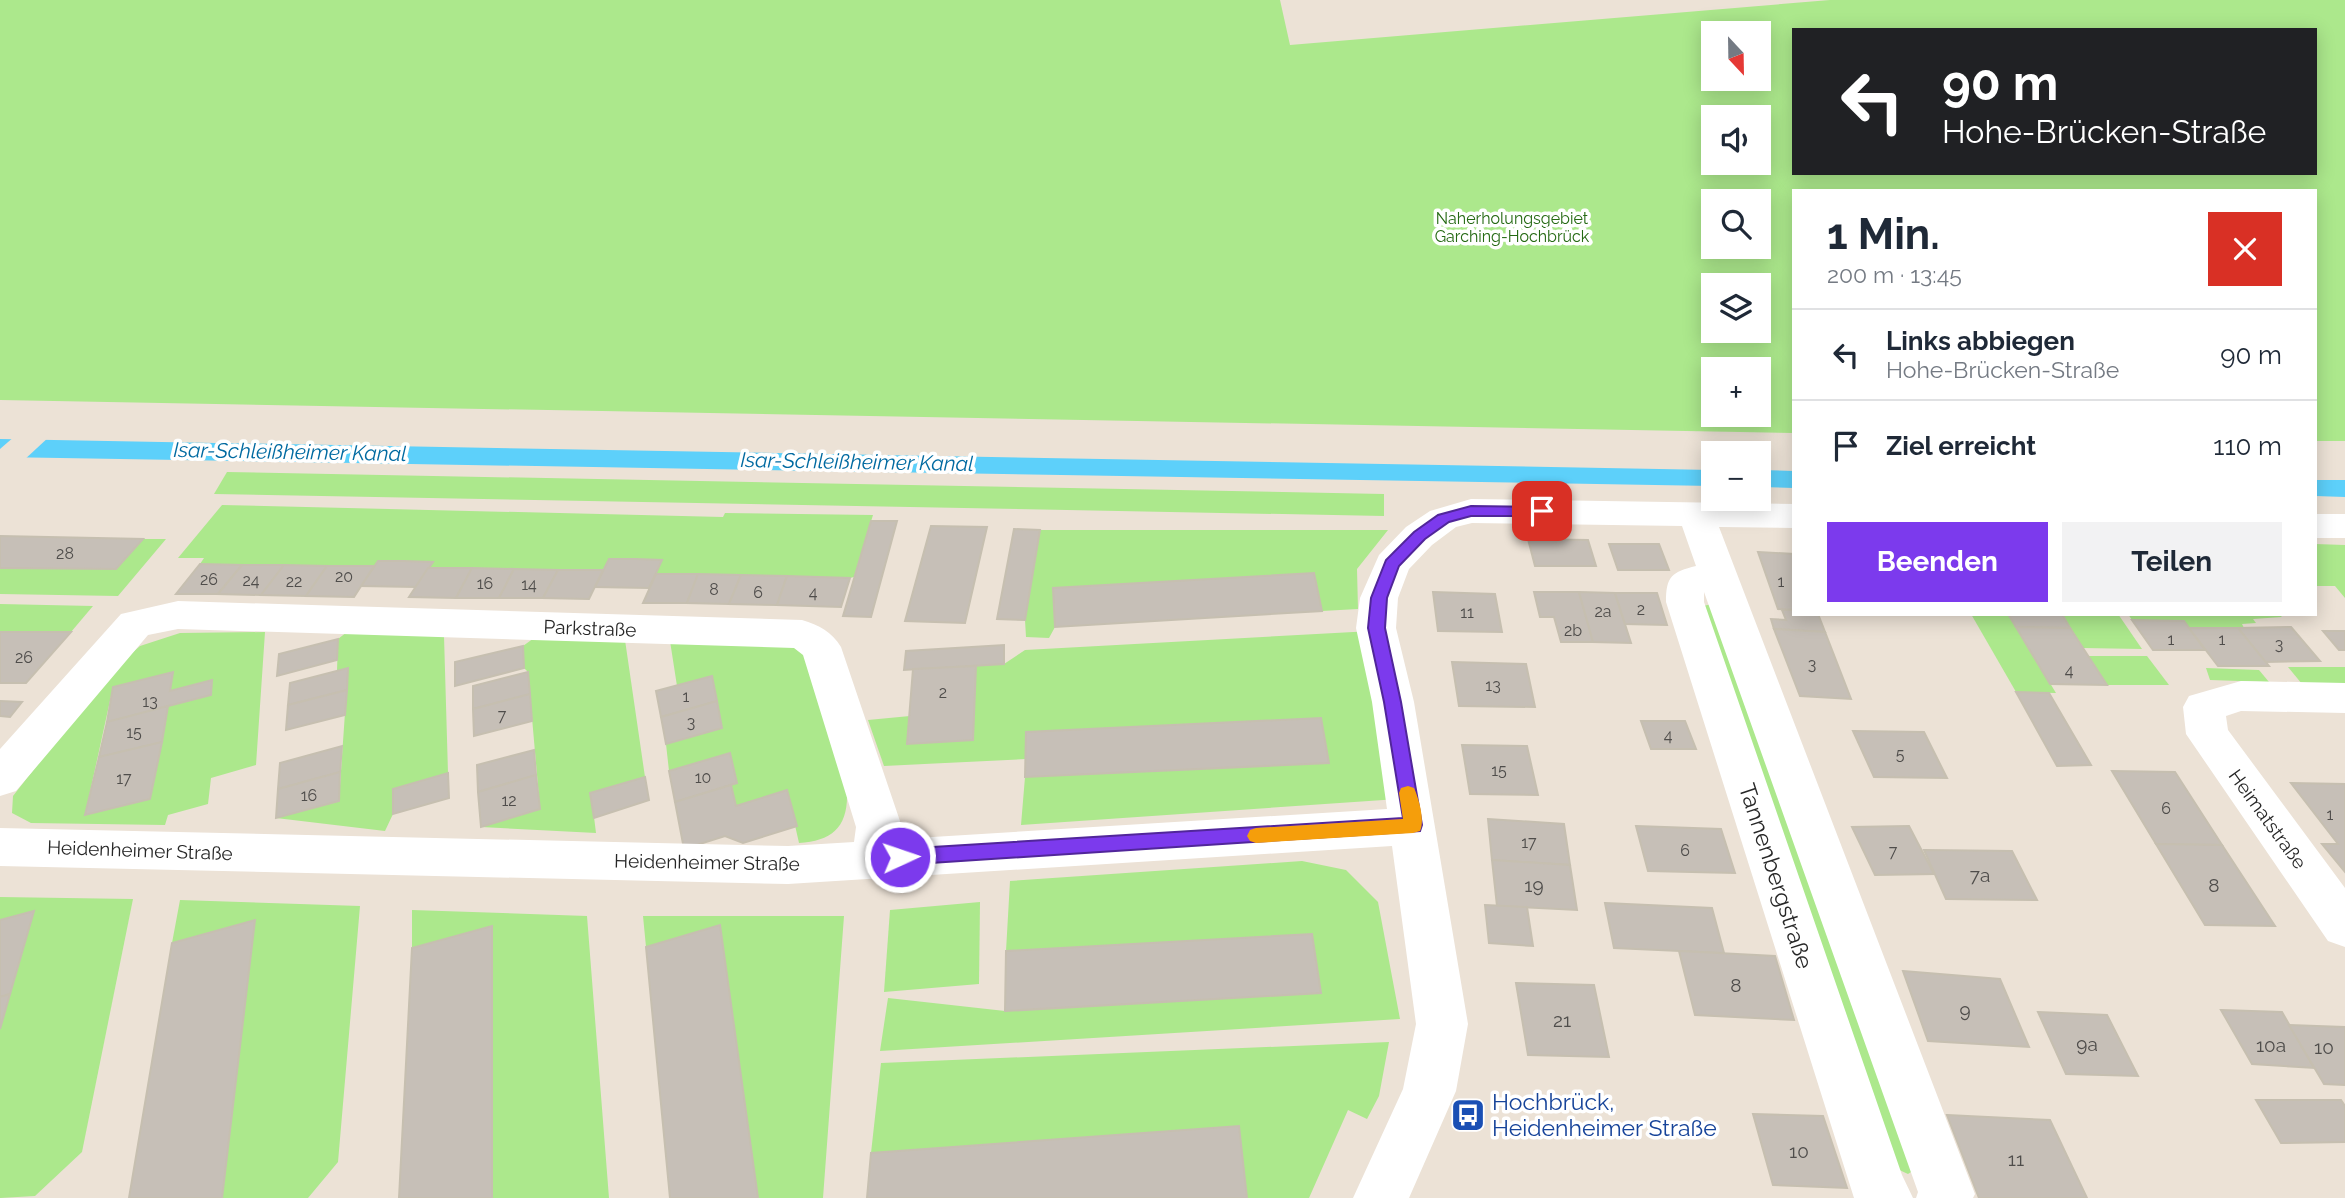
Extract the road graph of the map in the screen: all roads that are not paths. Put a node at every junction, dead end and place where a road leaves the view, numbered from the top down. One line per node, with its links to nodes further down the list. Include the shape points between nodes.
1 (1696, 514): 2 (street); 5 (street); 8 (street, via 1471,511 1443,519 1392,564 1379,598 1376,628)
2 (1792, 516)
3 (2317, 526): 4 (street)
4 (2345, 526)
5 (1718, 579): 13 (street, Tannenbergstraße, via 1696,579 1685,585 1685,602); 14 (street, via 1947,1194)
6 (2345, 698): 11 (street, Heimatstraße, via 2241,696 2204,707 2207,734)
7 (0, 779): 10 (street, Parkstraße, via 135,625 178,615 802,634 821,647 870,795 879,827)
8 (1413, 825): 10 (street, Heidenheimer Straße); 12 (street, via 1442,1024 1429,1091)
9 (0, 846): 10 (street, Heidenheimer Straße, via 788,865)
10 (874, 858)
11 (2345, 926)
12 (1381, 1198)
13 (1885, 1198)
14 (1944, 1198)

